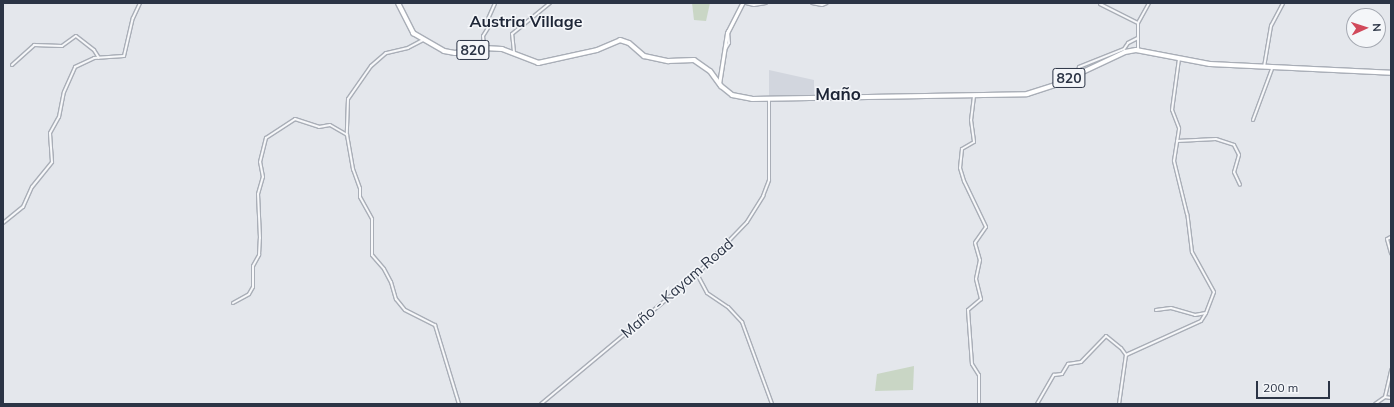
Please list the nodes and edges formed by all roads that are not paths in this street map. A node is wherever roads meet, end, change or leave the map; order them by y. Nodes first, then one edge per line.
1 (140, 3) edge
2 (398, 3) edge
3 (495, 3) edge
4 (550, 3) edge
5 (742, 3) edge
6 (746, 3) edge
7 (766, 3) edge
8 (812, 3) edge
9 (827, 3) edge
10 (1149, 3) edge
11 (1283, 3) edge
12 (1100, 4) edge
13 (1138, 23) junction
14 (1138, 38) junction
15 (423, 40) junction
16 (484, 48) junction
17 (1138, 50) junction
18 (514, 54) junction
19 (99, 58) junction
20 (1179, 58) junction
21 (12, 65) dead end
22 (1264, 68) junction
23 (1272, 69) junction
24 (1391, 73) edge
25 (1077, 74) junction
26 (719, 84) junction
27 (974, 96) junction
28 (769, 98) junction
29 (1253, 120) dead end
30 (347, 135) junction
31 (1177, 141) junction
32 (1240, 185) dead end
33 (3, 223) edge
34 (1391, 237) edge
35 (1391, 253) edge
36 (697, 274) junction
37 (234, 303) dead end
38 (1156, 310) dead end
39 (1206, 313) junction
40 (1126, 355) junction
41 (1391, 370) edge
42 (1385, 396) junction
43 (1391, 398) edge
44 (459, 404) edge
45 (541, 404) edge
46 (772, 404) edge
47 (979, 404) edge
48 (1037, 404) edge
49 (1119, 404) edge
50 (1376, 404) edge

1 - 19 street
2 - 15 highway, 820
3 - 16 street
4 - 18 street
5 - 26 street
6 - 7 street
8 - 9 street
10 - 13 street
11 - 22 street
12 - 13 street
13 - 14 street
14 - 17 street
14 - 25 street
15 - 16 highway, 820
15 - 30 street
16 - 18 highway, 820
17 - 20 highway, 820
17 - 25 highway, 820
18 - 26 highway, 820
19 - 21 street
19 - 33 street
20 - 22 highway, 820
20 - 31 street
22 - 23 highway, 820
23 - 24 highway, 820
23 - 29 street
25 - 27 highway, 820
26 - 28 highway, 820
27 - 28 highway, 820
27 - 47 street
28 - 36 street, Maño - Kayam Road
30 - 37 street
30 - 44 street
31 - 32 street
31 - 39 street
34 - 35 street
36 - 45 street, Maño - Kayam Road
36 - 46 street
38 - 39 street
39 - 40 street
40 - 48 street
40 - 49 street
41 - 42 street
42 - 43 street
42 - 50 street

